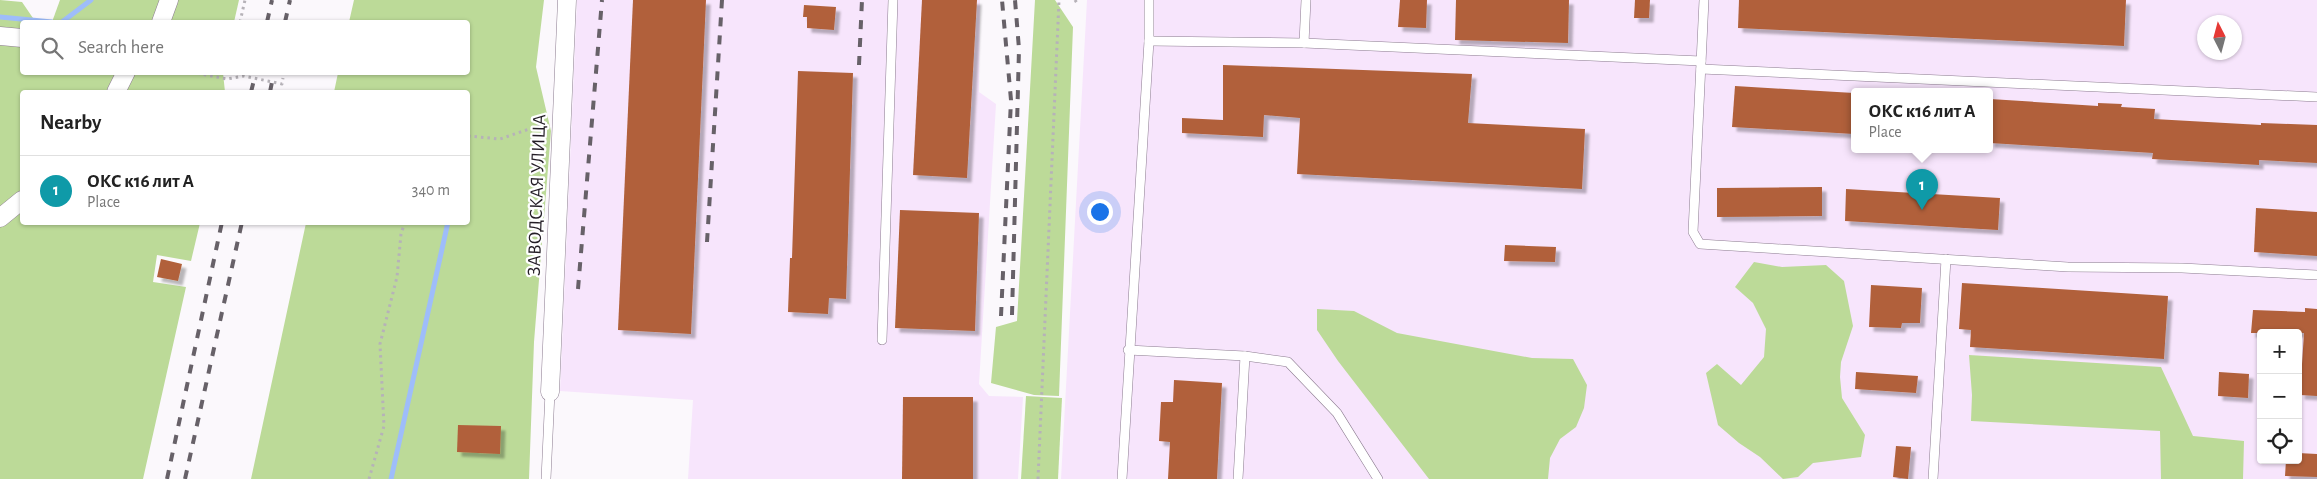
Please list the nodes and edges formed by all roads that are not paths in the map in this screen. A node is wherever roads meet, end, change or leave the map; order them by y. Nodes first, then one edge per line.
1 (169, 0) edge
2 (567, 0) edge
3 (893, 0) edge
4 (1149, 0) edge
5 (1306, 0) edge
6 (1704, 0) edge
7 (162, 20) edge
8 (0, 36) edge
9 (20, 38) edge
10 (1149, 42) junction
11 (1304, 43) junction
12 (1701, 65) junction
13 (124, 75) edge
14 (117, 90) edge
15 (2317, 97) edge
16 (20, 202) edge
17 (0, 218) edge
18 (1946, 259) junction
19 (2317, 275) edge
20 (882, 340) dead end
21 (1128, 350) junction
22 (1245, 356) junction
23 (550, 392) joint
24 (546, 479) edge
25 (1122, 479) edge
26 (1238, 479) edge
27 (1378, 479) edge
28 (1932, 479) edge

1 - 7 street
2 - 23 street, ЗАВОДСКАЯ УЛИЦА
3 - 20 lane
4 - 10 lane
5 - 11 lane
6 - 12 lane
8 - 9 street
10 - 11 lane
10 - 21 lane
11 - 12 lane
12 - 15 lane
12 - 18 lane
13 - 14 street
16 - 17 street
18 - 19 lane
18 - 28 lane
21 - 22 lane
21 - 25 lane
22 - 26 lane
22 - 27 lane
23 - 24 lane

